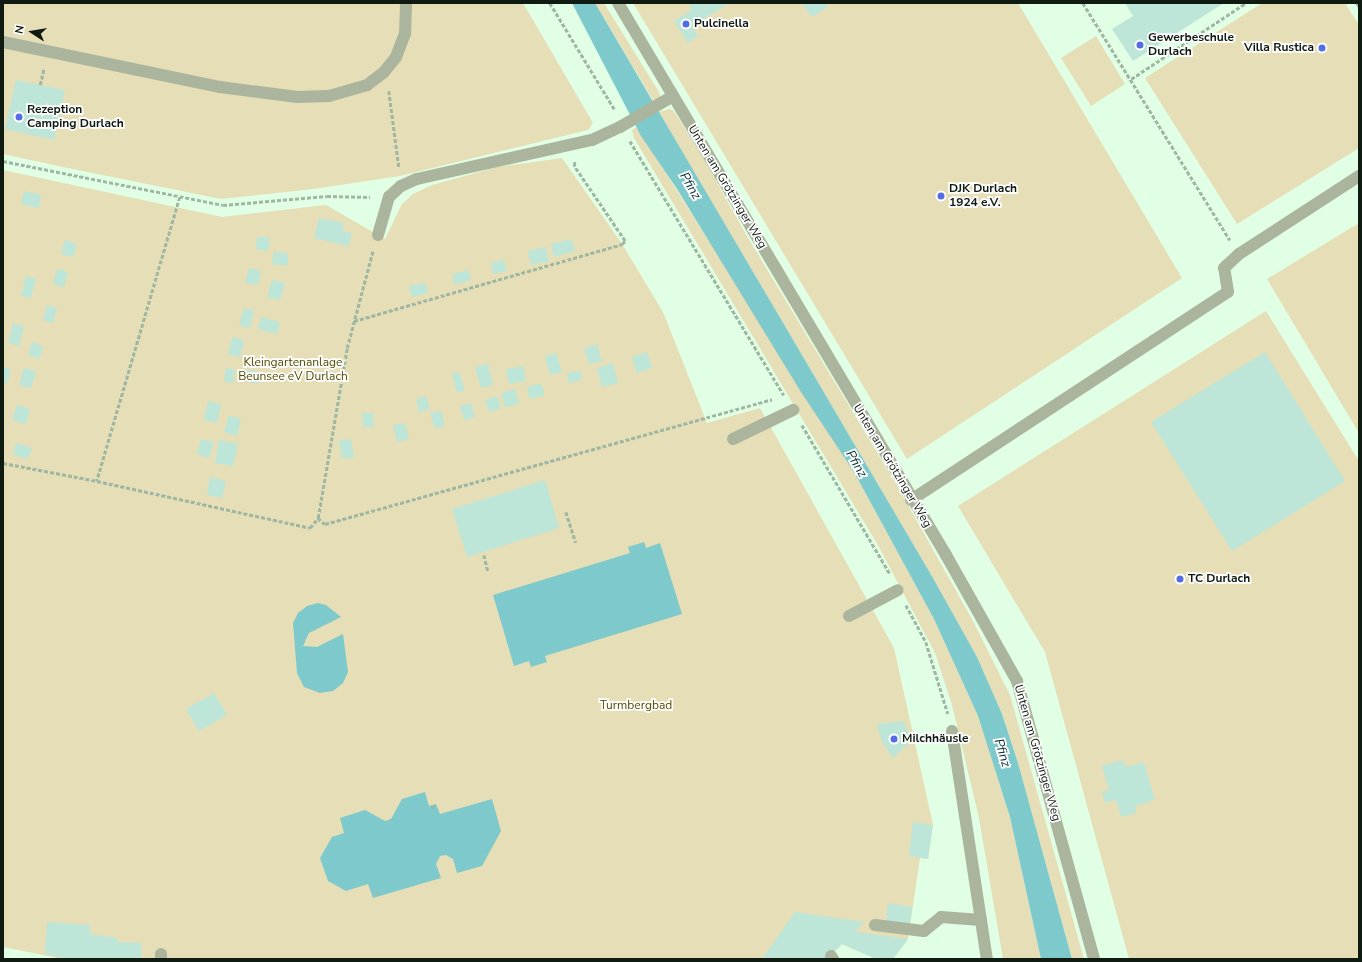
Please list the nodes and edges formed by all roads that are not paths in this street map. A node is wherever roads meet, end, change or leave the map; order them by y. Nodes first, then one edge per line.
1 (406, 3) edge
2 (618, 3) edge
3 (3, 42) edge
4 (673, 96) junction
5 (1359, 176) edge
6 (378, 235) road end
7 (793, 410) dead end
8 (733, 439) dead end
9 (911, 500) junction
10 (898, 590) dead end
11 (849, 616) dead end
12 (952, 731) dead end
13 (981, 920) junction
14 (875, 925) dead end
15 (986, 959) edge
16 (1094, 959) edge

1 - 3 lane
2 - 4 lane, Unten am Grötzinger Weg
4 - 6 lane
4 - 9 lane, Unten am Grötzinger Weg
5 - 9 lane
7 - 8 lane
9 - 16 lane, Unten am Grötzinger Weg
10 - 11 lane
12 - 13 lane
13 - 14 lane
13 - 15 lane

